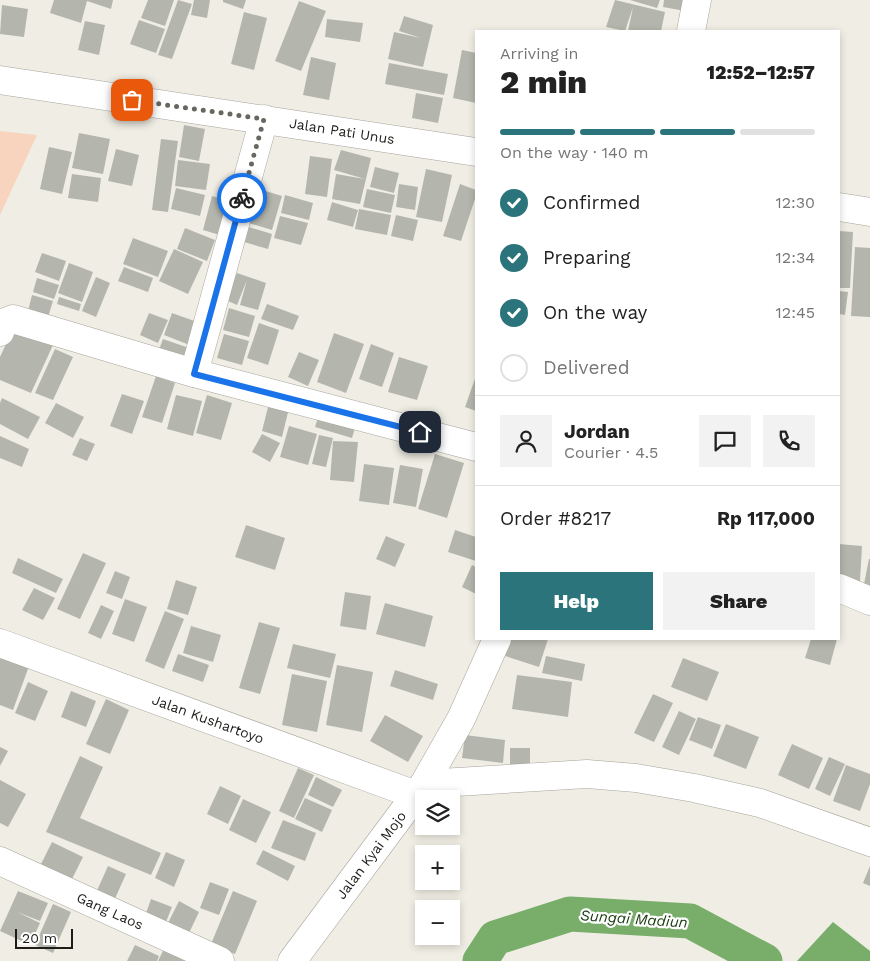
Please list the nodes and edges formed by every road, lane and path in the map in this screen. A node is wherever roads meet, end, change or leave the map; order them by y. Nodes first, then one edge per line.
1 (696, 0) edge
2 (691, 30) edge
3 (0, 80) edge
4 (264, 119) junction
5 (475, 152) edge
6 (840, 208) edge
7 (870, 212) edge
8 (0, 332) edge
9 (194, 374) junction
10 (475, 447) edge
11 (840, 588) edge
12 (870, 601) edge
13 (497, 640) edge
14 (0, 643) edge
15 (420, 789) junction
16 (870, 842) edge
17 (0, 861) edge
18 (220, 961) edge
19 (292, 961) edge

1 - 2 street
3 - 4 street, Jalan Pati Unus
4 - 5 street, Jalan Pati Unus
4 - 9 street
6 - 7 street
8 - 9 street
9 - 10 street
11 - 12 street
13 - 15 street, Jalan Kyai Mojo
14 - 15 street, Jalan Kushartoyo
15 - 16 street
15 - 19 street, Jalan Kyai Mojo
17 - 18 street, Gang Laos

